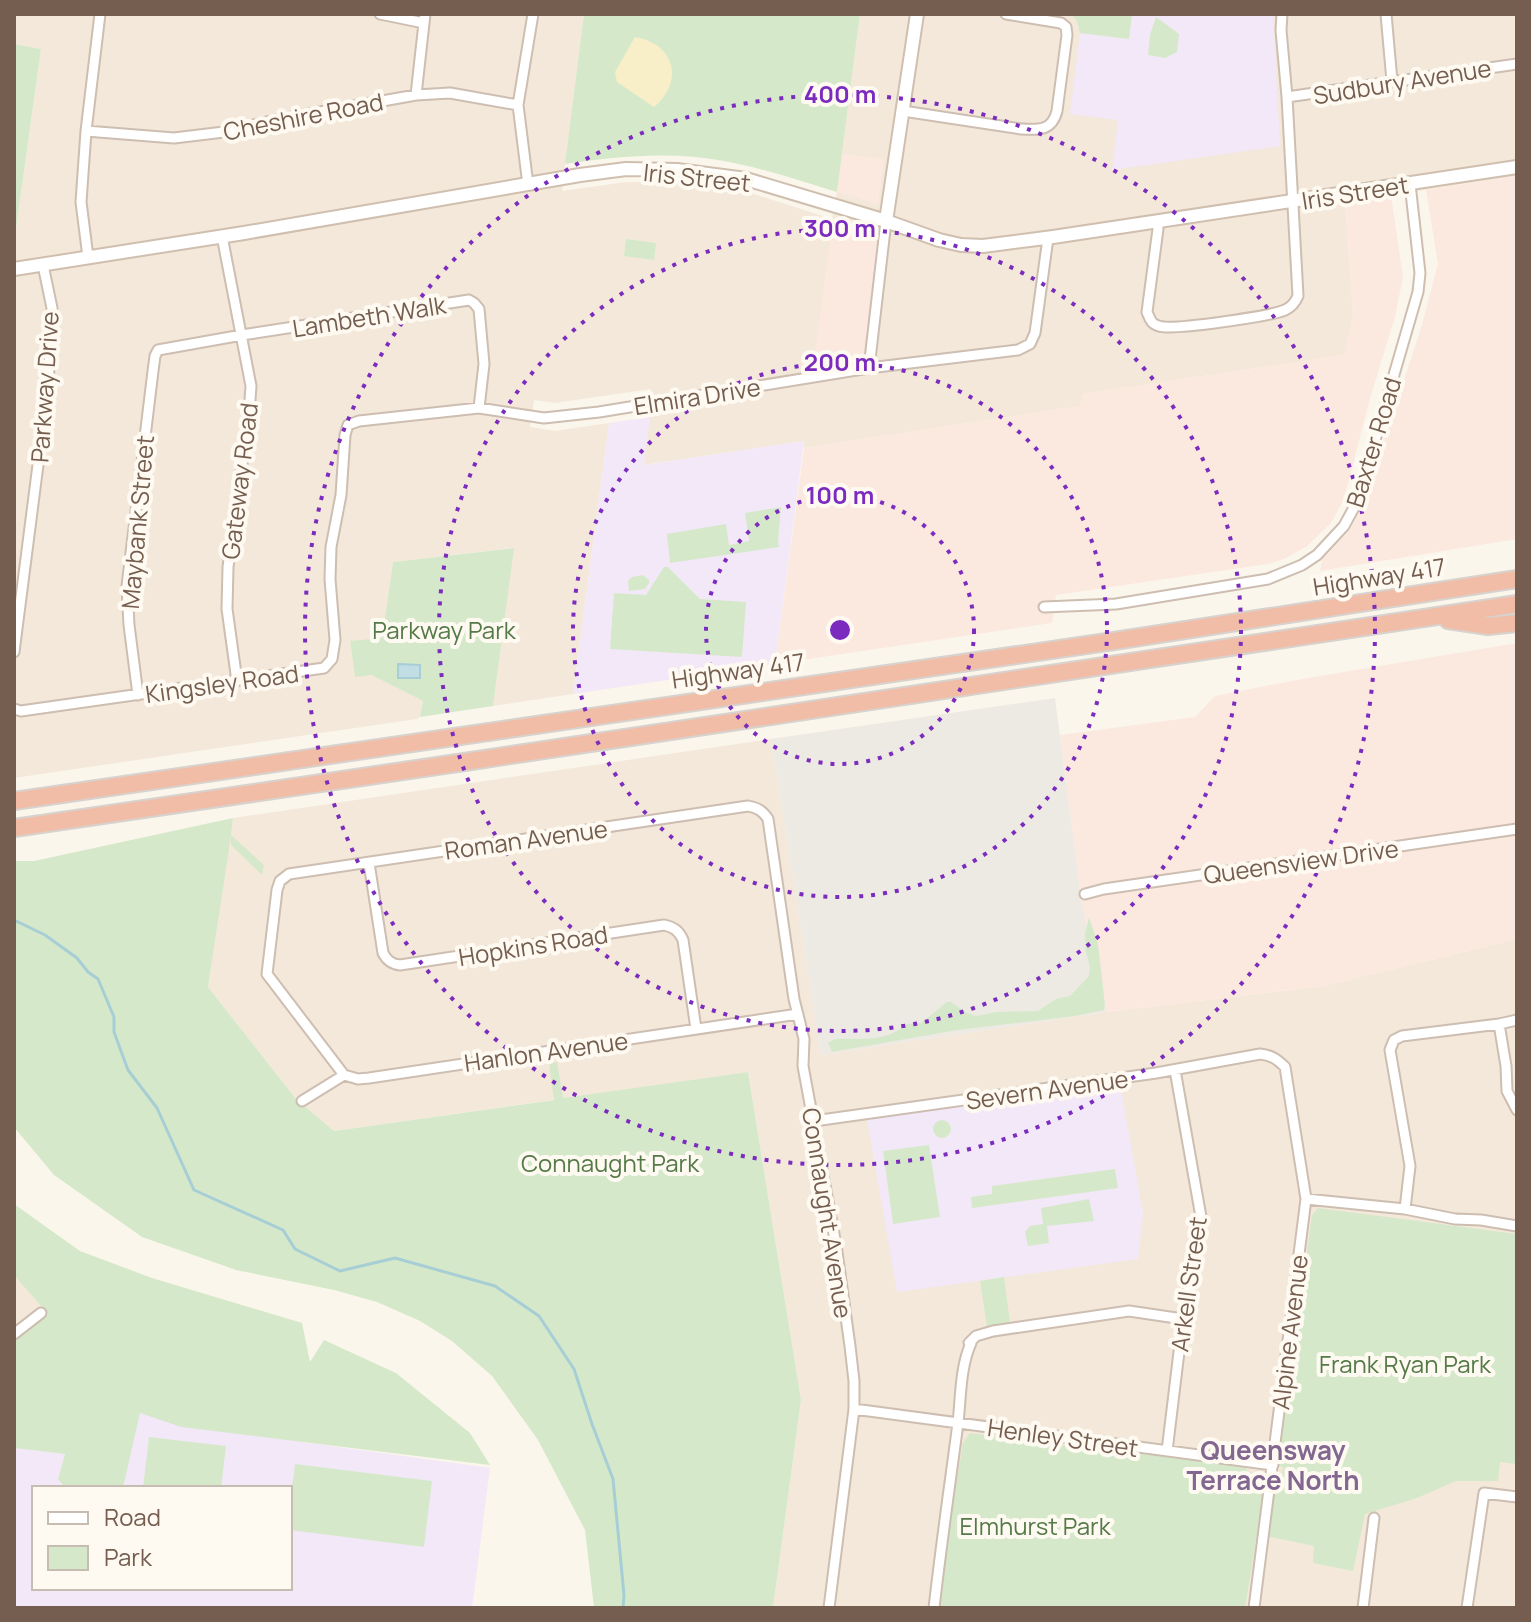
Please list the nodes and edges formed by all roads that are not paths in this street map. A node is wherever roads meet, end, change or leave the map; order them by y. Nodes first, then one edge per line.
1 (100, 14) edge
2 (380, 14) edge
3 (533, 14) edge
4 (917, 14) edge
5 (1006, 14) edge
6 (1282, 14) edge
7 (1386, 14) edge
8 (424, 18) edge
9 (1517, 64) edge
10 (1392, 81) junction
11 (416, 95) junction
12 (1287, 97) junction
13 (518, 105) junction
14 (903, 111) junction
15 (86, 131) junction
16 (1517, 167) edge
17 (1410, 184) junction
18 (528, 185) junction
19 (1291, 202) junction
20 (886, 221) junction
21 (1157, 221) junction
22 (222, 236) junction
23 (1048, 238) junction
24 (88, 257) junction
25 (43, 265) junction
26 (14, 269) edge
27 (242, 335) junction
28 (158, 350) joint
29 (869, 368) junction
30 (479, 408) junction
31 (351, 424) joint
32 (1517, 577) edge
33 (1517, 604) edge
34 (1044, 607) dead end
35 (1430, 618) junction
36 (1517, 623) edge
37 (14, 652) edge
38 (237, 681) junction
39 (138, 695) junction
40 (14, 709) edge
41 (14, 801) edge
42 (768, 819) joint
43 (14, 828) edge
44 (1517, 829) edge
45 (369, 863) junction
46 (1085, 894) dead end
47 (798, 1014) junction
48 (1517, 1020) edge
49 (1499, 1024) junction
50 (696, 1029) junction
51 (1278, 1060) joint
52 (1175, 1070) junction
53 (344, 1075) junction
54 (302, 1101) dead end
55 (1517, 1110) edge
56 (814, 1121) junction
57 (1306, 1199) junction
58 (1405, 1209) junction
59 (1517, 1226) edge
60 (41, 1313) dead end
61 (1183, 1319) junction
62 (14, 1334) edge
63 (854, 1409) junction
64 (958, 1423) junction
65 (1167, 1451) junction
66 (1273, 1465) junction
67 (1517, 1497) edge
68 (1374, 1518) dead end
69 (829, 1608) edge
70 (934, 1608) edge
71 (1254, 1608) edge
72 (1363, 1608) edge
73 (1467, 1608) edge

1 - 15 street
2 - 8 street
3 - 13 street
4 - 14 street
5 - 14 street
6 - 12 street
7 - 10 street
8 - 11 street
9 - 10 street, Sudbury Avenue
10 - 12 street, Sudbury Avenue
11 - 13 street, Cheshire Road
11 - 15 street, Cheshire Road
12 - 19 street
13 - 18 street
14 - 20 street
15 - 24 street
16 - 17 street, Iris Street
17 - 19 street, Iris Street
17 - 34 street, Baxter Road
18 - 20 street, Iris Street
18 - 22 street, Iris Street
19 - 21 street, Iris Street
19 - 21 street
20 - 23 street, Iris Street
20 - 29 street
21 - 23 street, Iris Street
22 - 24 street, Iris Street
22 - 27 street, Gateway Road
23 - 29 street, Elmira Drive
24 - 25 street, Iris Street
25 - 26 street, Iris Street
25 - 37 street, Parkway Drive
27 - 28 street, Lambeth Walk
27 - 30 street, Lambeth Walk
27 - 38 street, Gateway Road
28 - 39 street, Maybank Street
29 - 30 street, Elmira Drive
30 - 31 street, Elmira Drive
31 - 38 street, Kingsley Road
32 - 41 highway, Highway 417
33 - 35 highway
35 - 36 highway
35 - 43 highway
38 - 39 street, Kingsley Road
39 - 40 street, Kingsley Road
42 - 45 street, Roman Avenue
42 - 47 street, Connaught Avenue
44 - 46 street, Queensview Drive
45 - 50 street, Hopkins Road
45 - 53 street, Roman Avenue
47 - 50 street, Hanlon Avenue
47 - 56 street, Connaught Avenue
48 - 49 street
49 - 55 street
49 - 58 street
50 - 53 street, Hanlon Avenue
51 - 52 street, Severn Avenue
51 - 57 street, Alpine Avenue
52 - 56 street, Severn Avenue
52 - 61 street, Arkell Street
53 - 54 street
56 - 63 street, Connaught Avenue
57 - 58 street
57 - 66 street, Alpine Avenue
58 - 59 street
60 - 62 street
61 - 64 street
61 - 65 street, Arkell Street
63 - 64 street, Henley Street
63 - 69 street, Connaught Avenue
64 - 65 street, Henley Street
64 - 70 street
65 - 66 street, Henley Street
66 - 71 street, Alpine Avenue
67 - 73 street
68 - 72 street

